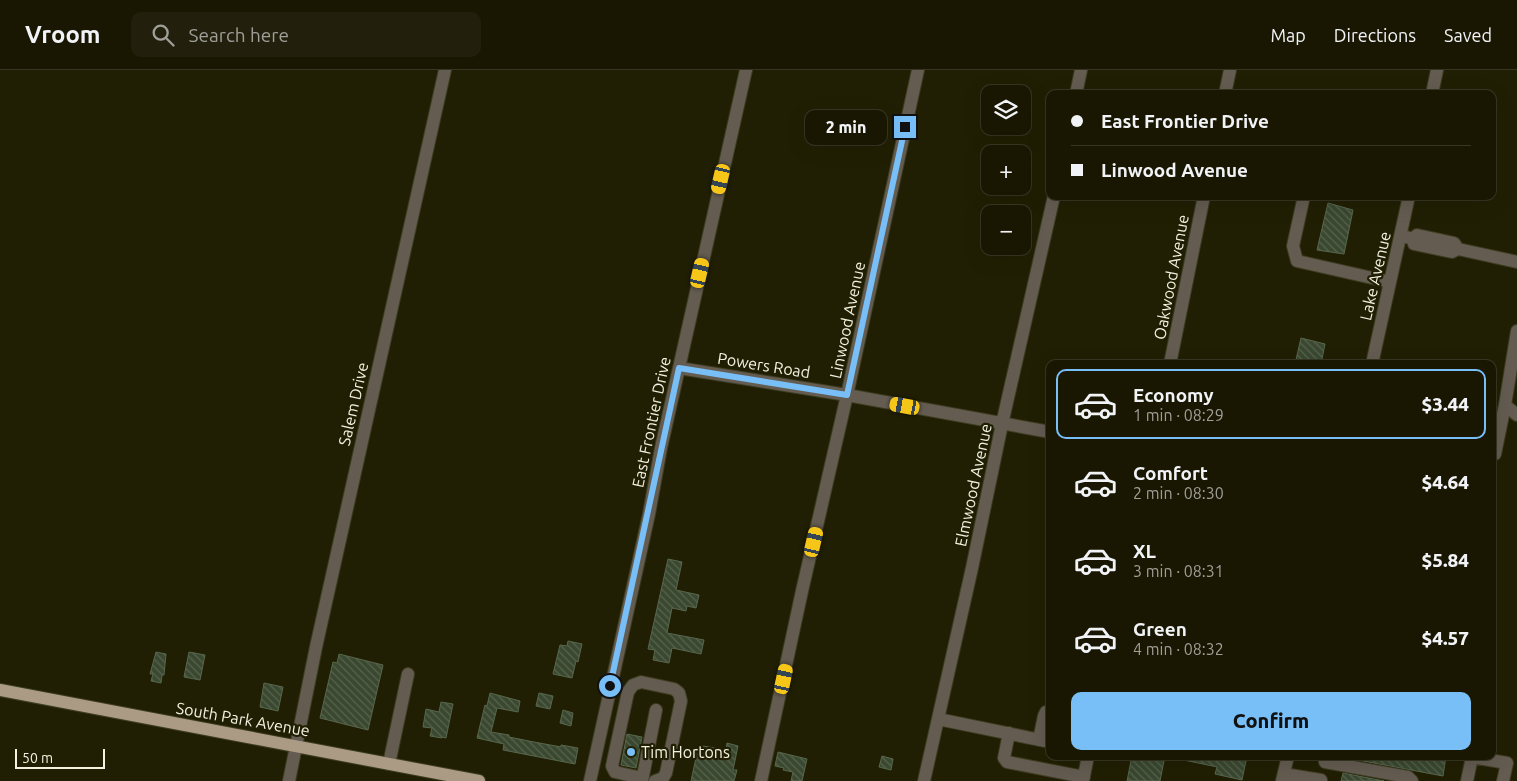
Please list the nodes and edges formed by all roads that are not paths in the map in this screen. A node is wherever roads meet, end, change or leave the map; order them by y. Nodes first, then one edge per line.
1 (444, 70) edge
2 (746, 70) edge
3 (918, 70) edge
4 (1081, 70) edge
5 (1230, 70) edge
6 (1437, 70) edge
7 (1077, 90) edge
8 (1226, 90) edge
9 (1433, 90) edge
10 (1053, 200) edge
11 (1203, 200) edge
12 (1303, 200) edge
13 (1410, 200) edge
14 (1407, 237) junction
15 (1517, 262) edge
16 (1390, 282) junction
17 (1517, 331) edge
18 (1171, 360) edge
19 (1373, 360) edge
20 (679, 368) junction
21 (847, 395) junction
22 (1505, 404) junction
23 (1517, 415) edge
24 (1002, 424) junction
25 (1046, 431) edge
26 (1496, 444) edge
27 (408, 674) dead end
28 (0, 690) edge
29 (656, 710) dead end
30 (1046, 712) edge
31 (938, 719) junction
32 (1009, 734) junction
33 (1044, 741) edge
34 (296, 746) junction
35 (1087, 760) edge
36 (1287, 760) edge
37 (1325, 760) edge
38 (1330, 760) edge
39 (1471, 760) edge
40 (1489, 760) edge
41 (389, 764) junction
42 (1512, 764) edge
43 (1283, 777) edge
44 (642, 779) edge
45 (1084, 779) edge
46 (472, 780) edge
47 (289, 781) edge
48 (590, 781) edge
49 (655, 781) edge
50 (761, 781) edge
51 (924, 781) edge
52 (1321, 781) edge
53 (1412, 781) edge
54 (1467, 781) edge
55 (1503, 781) edge

1 - 34 street, Salem Drive
2 - 20 street, East Frontier Drive
3 - 21 street, Linwood Avenue
4 - 7 street
5 - 8 street
6 - 9 street
10 - 24 street, Elmwood Avenue
11 - 18 street, Oakwood Avenue
12 - 16 street
13 - 14 street, Lake Avenue
14 - 15 street
14 - 16 street, Lake Avenue
16 - 19 street, Lake Avenue
17 - 22 street
20 - 21 street, Powers Road
20 - 48 street, East Frontier Drive
21 - 24 street, Powers Road
21 - 50 street, Linwood Avenue
22 - 23 street
22 - 26 street
24 - 25 street, Powers Road
24 - 31 street, Elmwood Avenue
27 - 41 street
28 - 34 main road, South Park Avenue
29 - 44 street
30 - 33 street
31 - 32 street
31 - 51 street, Elmwood Avenue
32 - 33 street
32 - 45 street
34 - 41 main road, South Park Avenue
34 - 47 street, Salem Drive
35 - 45 street
36 - 43 street
37 - 52 street
38 - 53 street
39 - 54 street
40 - 42 street
41 - 46 main road, South Park Avenue
42 - 55 street
43 - 52 street
44 - 49 street

